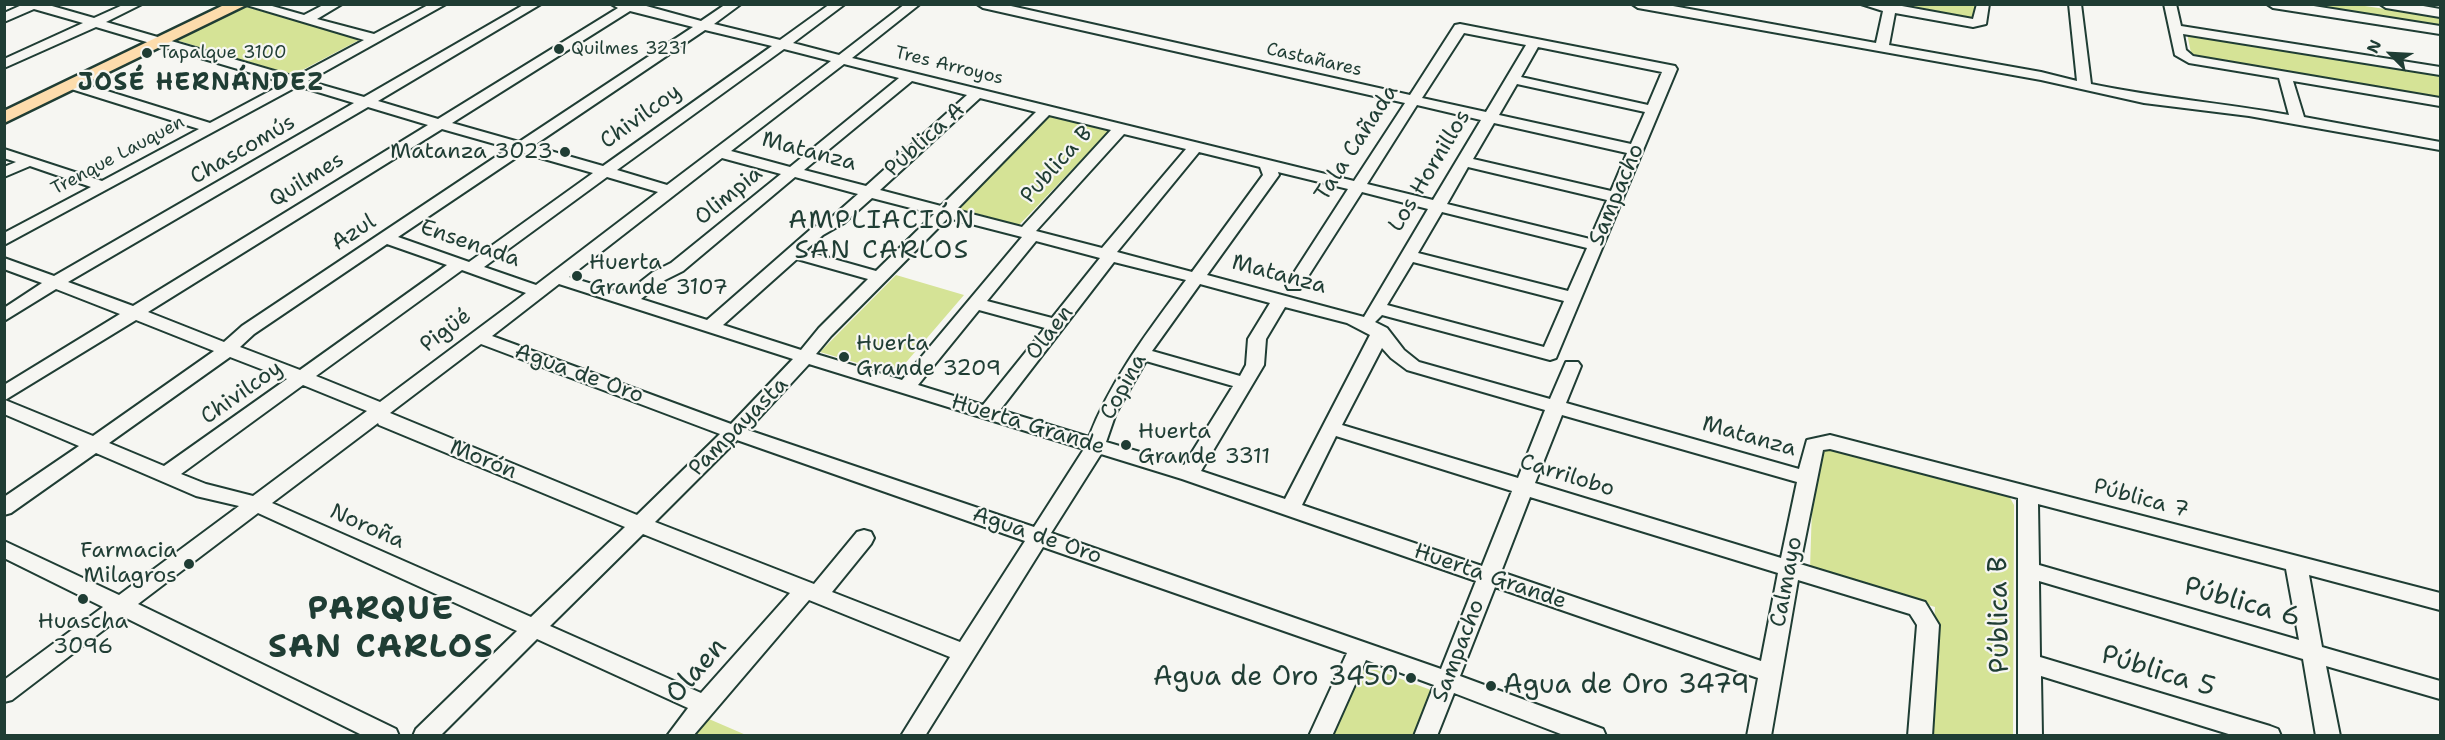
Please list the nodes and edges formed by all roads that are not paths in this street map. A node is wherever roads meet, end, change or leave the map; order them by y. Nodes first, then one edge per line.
1 (136, 4) edge
2 (240, 4) edge
3 (249, 4) edge
4 (336, 4) edge
5 (440, 4) edge
6 (535, 4) edge
7 (735, 4) edge
8 (839, 4) edge
9 (914, 4) edge
10 (983, 4) edge
11 (1638, 4) edge
12 (1867, 4) edge
13 (1983, 4) edge
14 (2075, 4) edge
15 (2170, 4) edge
16 (2273, 4) edge
17 (2386, 4) edge
18 (33, 5) edge
19 (626, 5) edge
20 (1890, 8) junction
21 (1691, 9) edge
22 (1710, 11) edge
23 (2440, 13) edge
24 (4, 18) edge
25 (305, 20) junction
26 (95, 23) junction
27 (704, 25) junction
28 (2176, 29) junction
29 (2440, 30) edge
30 (376, 39) junction
31 (161, 42) junction
32 (1534, 43) junction
33 (783, 45) junction
34 (1882, 48) junction
35 (844, 59) junction
36 (4, 64) edge
37 (2440, 71) edge
38 (909, 76) junction
39 (2285, 76) junction
40 (1512, 79) junction
41 (298, 82) junction
42 (2083, 84) junction
43 (73, 85) junction
44 (977, 93) junction
45 (1413, 100) junction
46 (367, 102) junction
47 (2440, 102) edge
48 (1046, 110) junction
49 (1653, 110) junction
50 (1490, 117) junction
51 (4, 118) edge
52 (2298, 121) junction
53 (441, 123) junction
54 (211, 128) junction
55 (1121, 128) junction
56 (2440, 146) edge
57 (521, 147) junction
58 (1196, 147) junction
59 (1636, 150) junction
60 (4, 153) edge
61 (720, 153) junction
62 (29, 161) junction
63 (1464, 161) junction
64 (1268, 166) junction
65 (606, 172) junction
66 (794, 172) junction
67 (4, 173) edge
68 (103, 186) junction
69 (1358, 186) junction
70 (671, 191) junction
71 (867, 192) junction
72 (1616, 196) junction
73 (1437, 206) junction
74 (945, 212) junction
75 (1030, 234) junction
76 (387, 239) junction
77 (4, 240) edge
78 (1596, 245) junction
79 (794, 253) junction
80 (1109, 254) junction
81 (1408, 256) junction
82 (4, 263) edge
83 (465, 266) junction
84 (880, 277) junction
85 (1196, 277) junction
86 (556, 278) junction
87 (54, 283) junction
88 (1294, 285) dead end
89 (538, 291) junction
90 (1574, 298) junction
91 (629, 300) junction
92 (1280, 300) junction
93 (976, 304) junction
94 (134, 313) junction
95 (4, 316) edge
96 (1375, 321) junction
97 (1056, 326) junction
98 (710, 327) junction
99 (478, 337) junction
100 (228, 349) junction
101 (1141, 354) junction
102 (805, 357) junction
103 (1572, 366) dead end
104 (304, 378) junction
105 (1244, 383) junction
106 (906, 387) junction
107 (4, 394) edge
108 (4, 406) edge
109 (1556, 407) junction
110 (379, 411) junction
111 (988, 412) junction
112 (1331, 429) junction
113 (734, 432) junction
114 (1830, 442) joint
115 (94, 444) junction
116 (1096, 445) junction
117 (1190, 474) junction
118 (166, 475) junction
119 (1808, 478) junction
120 (1524, 488) junction
121 (2028, 494) junction
122 (256, 504) junction
123 (4, 508) edge
124 (1290, 508) junction
125 (641, 525) junction
126 (1039, 537) junction
127 (864, 538) dead end
128 (4, 549) edge
129 (2296, 564) junction
130 (1789, 569) junction
131 (2028, 570) junction
132 (1488, 576) junction
133 (812, 592) junction
134 (2440, 601) edge
135 (121, 606) junction
136 (533, 628) junction
137 (1360, 648) junction
138 (2310, 652) junction
139 (965, 653) junction
140 (2029, 663) junction
141 (1770, 673) junction
142 (1448, 680) junction
143 (2440, 690) edge
144 (4, 693) edge
145 (705, 705) junction
146 (388, 735) edge
147 (424, 735) edge
148 (678, 735) edge
149 (912, 735) edge
150 (1320, 735) edge
151 (1425, 735) edge
152 (1596, 735) edge
153 (1759, 735) edge
154 (1920, 735) edge
155 (2030, 735) edge
156 (2270, 735) edge
157 (2328, 735) edge

1 - 26 street
2 - 31 main road
3 - 25 street
4 - 25 street
5 - 30 street, Trenque Lauquen
6 - 46 street, Chascomús
7 - 27 street, Azul
8 - 33 street, Chivilcoy
9 - 35 street, Pigüé
10 - 45 street, Castañares
11 - 21 street
12 - 20 street
13 - 20 street
14 - 42 street
15 - 28 street
16 - 29 street
17 - 23 street
18 - 24 street
18 - 26 street
19 - 27 street, Tres Arroyos
19 - 53 street, Quilmes
20 - 34 street
21 - 22 street
22 - 34 street
25 - 30 street
26 - 31 street
26 - 36 street
27 - 33 street, Tres Arroyos
27 - 57 street, Azul
28 - 37 street
28 - 39 street
30 - 41 street, Trenque Lauquen
31 - 41 street
31 - 43 main road
32 - 40 street, Los Hornillos
32 - 45 street, Tala Cañada
32 - 49 street, Sampacho
33 - 35 street, Tres Arroyos
33 - 65 street, Chivilcoy
34 - 42 street
35 - 38 street, Tres Arroyos
35 - 61 street, Pigüé
38 - 44 street, Tres Arroyos
38 - 66 street, Olimpia
39 - 47 street
39 - 52 street
40 - 49 street
40 - 50 street, Los Hornillos
41 - 46 street
41 - 54 street, Trenque Lauquen
42 - 52 street
43 - 51 main road
43 - 54 street
44 - 48 street, Tres Arroyos
44 - 71 street, Pública A
45 - 50 street, Castañares
45 - 69 street, Tala Cañada
46 - 53 street
46 - 87 street, Chascomús
48 - 55 street, Tres Arroyos
48 - 74 street, Pampayasta
49 - 59 street, Sampacho
50 - 59 street, Castañares
50 - 63 street, Los Hornillos
52 - 56 street
53 - 57 street
53 - 94 street, Quilmes
54 - 68 street, Trenque Lauquen
55 - 58 street, Tres Arroyos
55 - 75 street, Publica B
57 - 65 street
57 - 76 street, Azul
58 - 64 street, Tres Arroyos
58 - 80 street, Olaen
59 - 72 street, Sampacho
60 - 62 street
61 - 66 street, Matanza
61 - 70 street, Pigüé
62 - 67 street
62 - 68 street
63 - 72 street
63 - 73 street, Los Hornillos
64 - 69 street, Tres Arroyos
64 - 85 street, Copina
65 - 70 street
65 - 83 street, Chivilcoy
66 - 71 street, Matanza
66 - 91 street, Olimpia
68 - 77 street, Trenque Lauquen
69 - 73 street, Tres Arroyos
69 - 88 street, Tala Cañada
70 - 86 street, Pigüé
71 - 74 street, Matanza
71 - 79 street, Pública A
72 - 78 street, Sampacho
73 - 78 street, Tres Arroyos
73 - 81 street, Los Hornillos
74 - 75 street, Matanza
74 - 84 street, Pampayasta
75 - 80 street, Matanza
75 - 93 street, Publica B
76 - 83 street, Ensenada
76 - 100 street, Azul
78 - 90 street, Sampacho
79 - 84 street
79 - 98 street, Pública A
80 - 85 street, Matanza
80 - 97 street, Olaen
81 - 90 street
81 - 96 street, Los Hornillos
82 - 87 street, Morón
83 - 89 street, Ensenada
83 - 104 street, Chivilcoy
84 - 102 street, Pampayasta
85 - 92 street, Matanza
85 - 101 street, Copina
86 - 89 street, Pigüé
86 - 91 street, Huerta Grande
87 - 94 street, Morón
87 - 95 street, Chascomús
89 - 99 street, Pigüé
90 - 96 street, Sampacho
91 - 98 street, Huerta Grande
92 - 96 street, Matanza
92 - 105 street
93 - 97 street
93 - 106 street, Publica B
94 - 100 street, Morón
94 - 107 street, Quilmes
96 - 109 street, Matanza
96 - 112 street, Los Hornillos
97 - 111 street, Olaen
98 - 102 street, Huerta Grande
99 - 110 street, Pigüé
99 - 113 street, Agua de Oro
100 - 104 street, Morón
100 - 115 street, Azul
101 - 105 street
101 - 116 street, Copina
102 - 106 street, Huerta Grande
102 - 113 street, Pampayasta
103 - 109 street, Sampacho
104 - 110 street, Morón
104 - 118 street, Chivilcoy
105 - 117 street
106 - 111 street, Huerta Grande
108 - 115 street, Noroña
109 - 119 street, Matanza
109 - 120 street, Sampacho
110 - 122 street, Pigüé
110 - 125 street, Morón
111 - 116 street, Huerta Grande
112 - 120 street, Carrilobo
112 - 124 street, Los Hornillos
113 - 125 street, Pampayasta
113 - 126 street, Agua de Oro
114 - 119 street, Calmayo
114 - 121 street, Pública 7
115 - 118 street, Noroña
115 - 123 street, Azul
116 - 117 street, Huerta Grande
116 - 126 street, Copina
117 - 124 street, Huerta Grande
118 - 122 street, Noroña
119 - 130 street, Calmayo
120 - 130 street, Carrilobo
120 - 132 street, Sampacho
121 - 129 street, Pública 7
121 - 131 street, Pública B
122 - 135 street, Pigüé
122 - 136 street, Noroña
124 - 132 street, Huerta Grande
125 - 133 street, Morón
125 - 136 street, Pampayasta
126 - 137 street, Agua de Oro
126 - 139 street, Copina
127 - 133 street, Olaen
128 - 135 street
129 - 134 street, Pública 7
129 - 138 street
130 - 141 street, Calmayo
130 - 154 street
131 - 138 street, Pública 6
131 - 140 street, Pública B
132 - 141 street, Huerta Grande
132 - 142 street, Sampacho
133 - 139 street, Morón
133 - 145 street, Olaen
135 - 144 street, Pigüé
135 - 146 street
136 - 145 street, Noroña
136 - 147 street, Pampayasta
137 - 142 street, Agua de Oro
137 - 150 street
138 - 143 street, Pública 6
138 - 157 street
139 - 149 street, Copina
140 - 155 street, Pública B
140 - 156 street, Pública 5
141 - 153 street, Calmayo
142 - 151 street, Sampacho
142 - 152 street, Agua de Oro
145 - 148 street, Olaen

